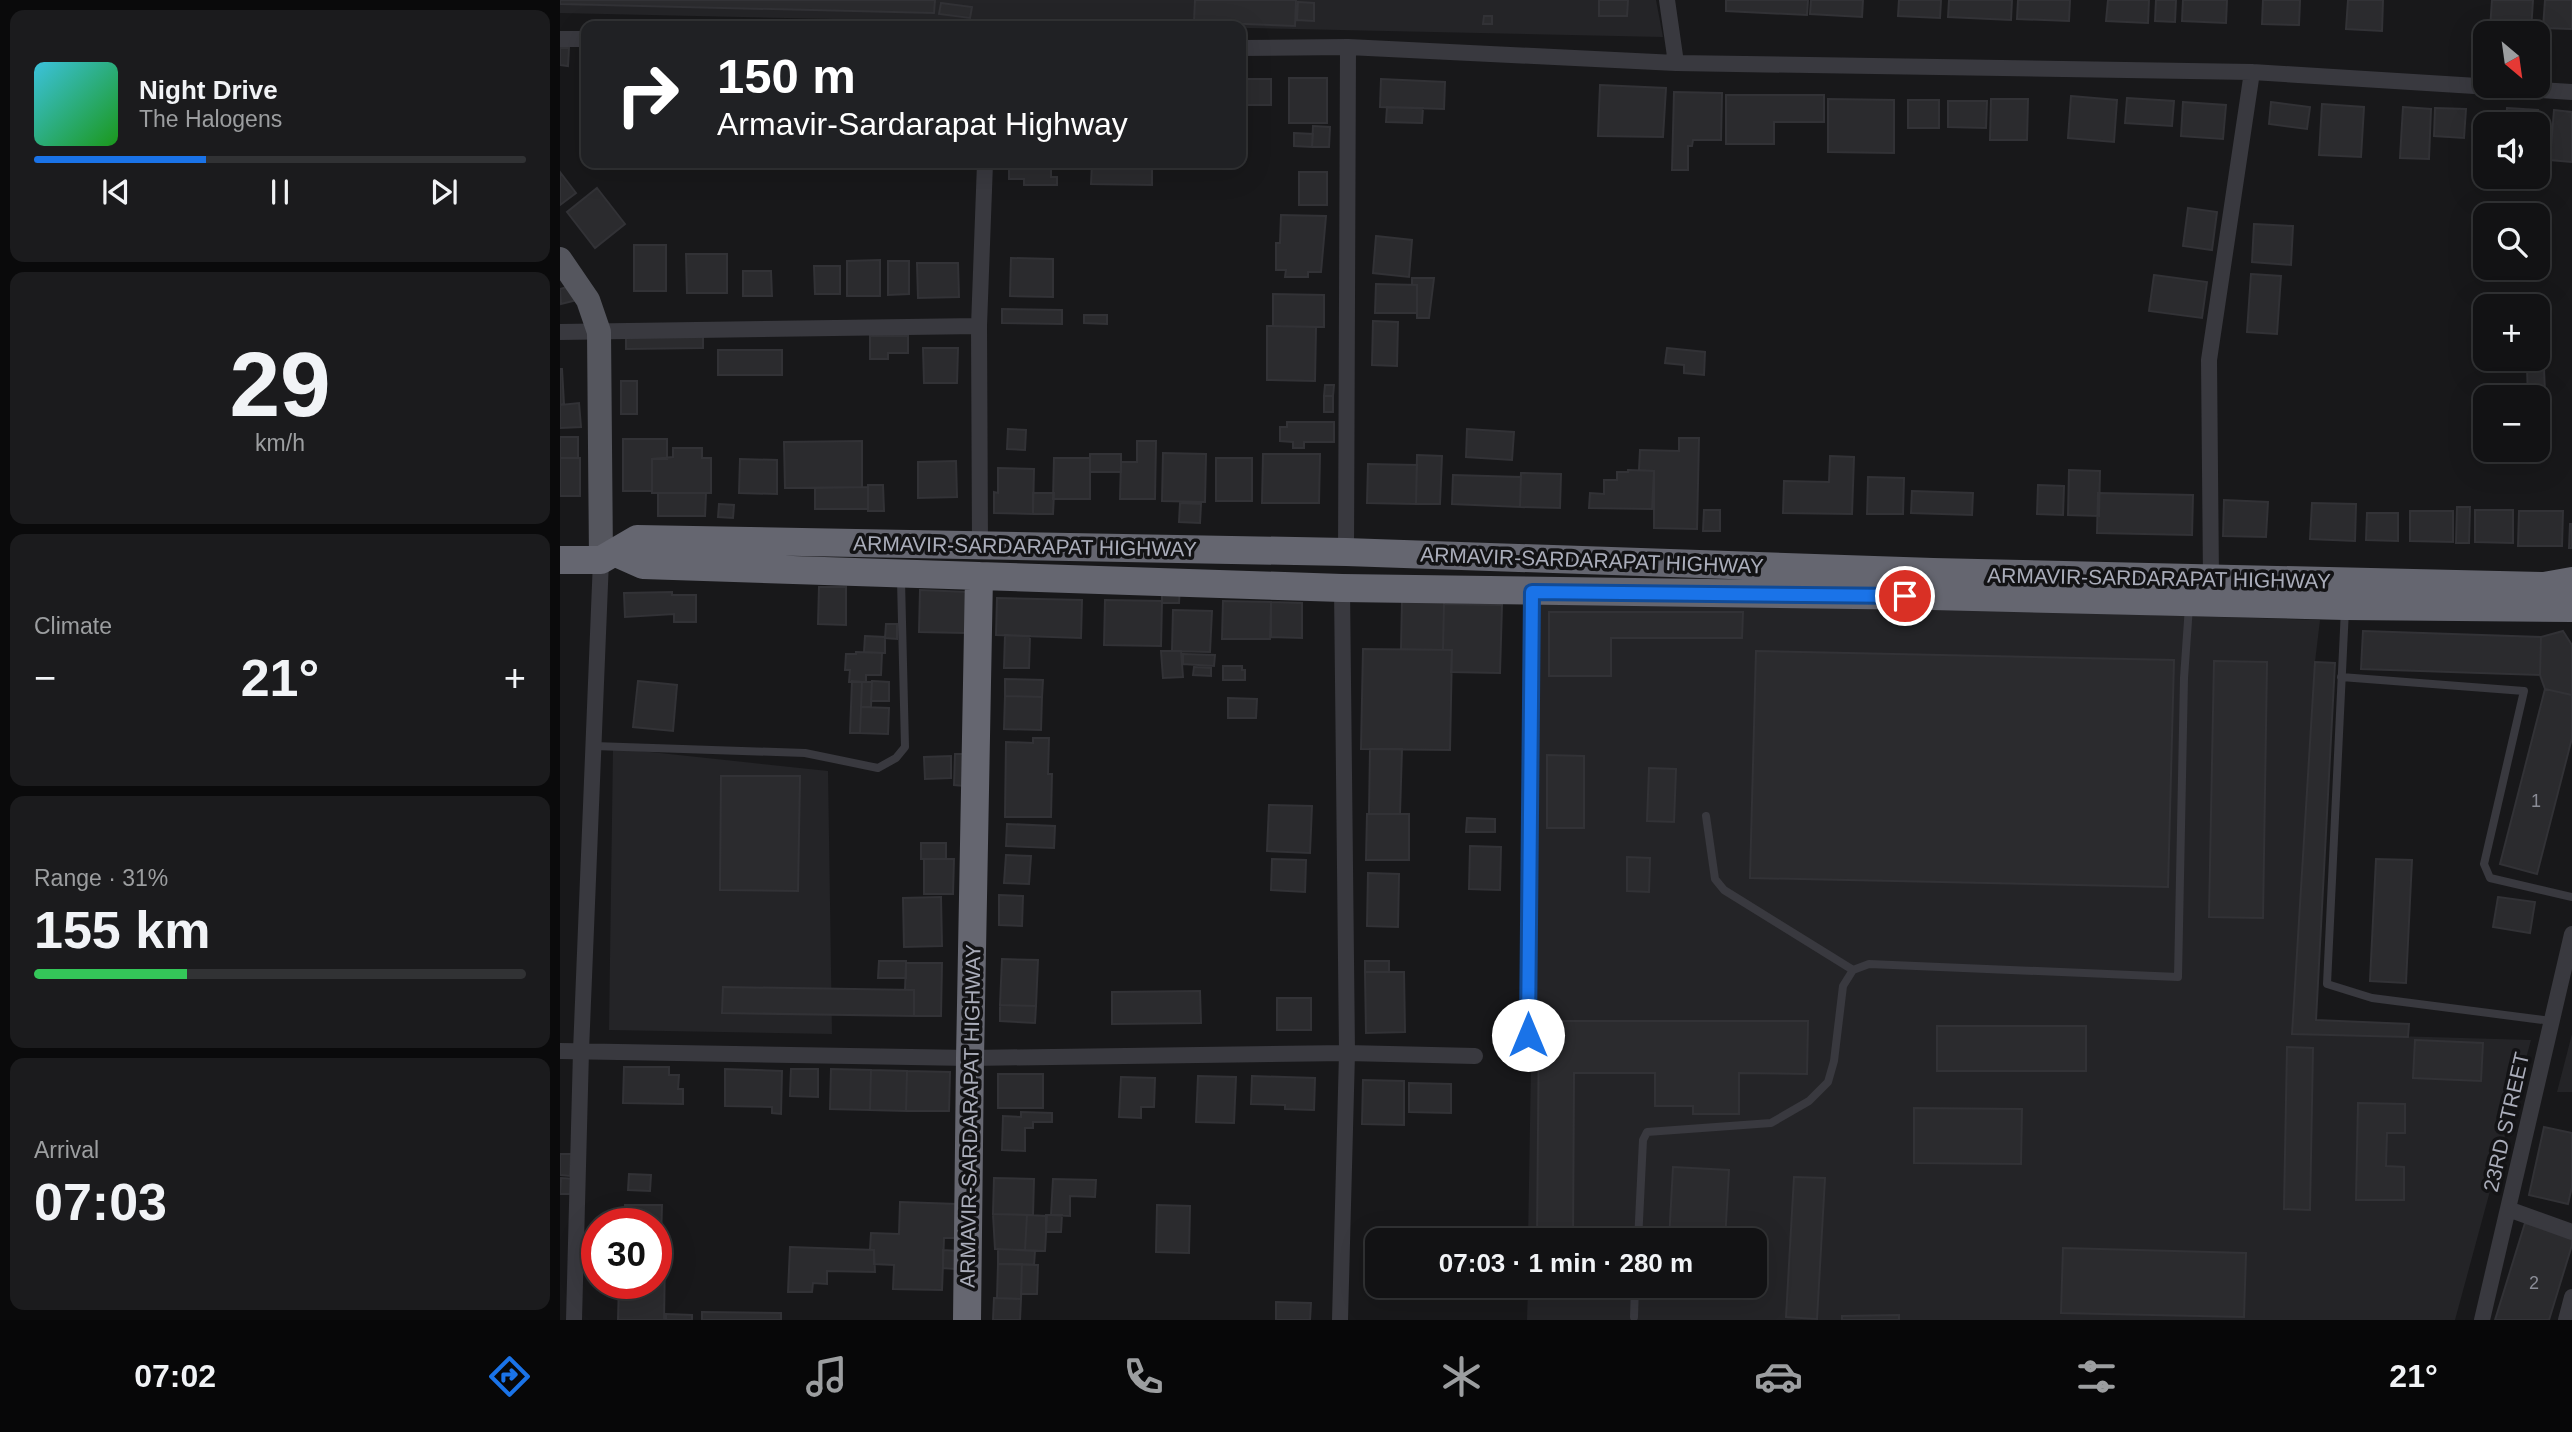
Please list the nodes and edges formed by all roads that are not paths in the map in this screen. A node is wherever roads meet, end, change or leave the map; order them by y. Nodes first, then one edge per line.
1 (1667, 0) edge
2 (560, 39) edge
3 (581, 39) edge
4 (1348, 47) junction
5 (1246, 48) edge
6 (1676, 63) junction
7 (2252, 72) junction
8 (2572, 92) edge
9 (985, 168) edge
10 (560, 259) edge
11 (979, 326) junction
12 (560, 332) edge
13 (599, 332) junction
14 (980, 545) junction
15 (1346, 552) junction
16 (609, 556) junction
17 (560, 560) edge
18 (900, 573) junction
19 (979, 576) junction
20 (2211, 579) junction
21 (2572, 581) edge
22 (1932, 584) junction
23 (1342, 588) junction
24 (1532, 592) junction
25 (2190, 603) junction
26 (2345, 606) junction
27 (2566, 612) edge
28 (2341, 677) junction
29 (594, 746) junction
30 (1706, 816) dead end
31 (2572, 897) edge
32 (2572, 934) edge
33 (1853, 970) junction
34 (2551, 1021) junction
35 (1528, 1035) dead end
36 (560, 1051) edge
37 (581, 1051) junction
38 (1347, 1053) junction
39 (1475, 1056) dead end
40 (970, 1058) junction
41 (2508, 1209) junction
42 (1639, 1228) edge
43 (2572, 1232) edge
44 (2572, 1297) edge
45 (1635, 1298) edge
46 (1634, 1317) dead end
47 (574, 1320) edge
48 (967, 1320) edge
49 (1340, 1320) edge
50 (2482, 1320) edge
51 (2566, 1320) edge

1 - 6 street
2 - 3 street
4 - 5 street
4 - 6 street
4 - 15 street
6 - 7 street
7 - 8 street
7 - 20 street
9 - 11 street
10 - 13 main road
11 - 13 street
11 - 14 street
12 - 13 street
13 - 16 main road
14 - 15 highway, ARMAVIR-SARDARAPAT HIGHWAY
14 - 16 highway, ARMAVIR-SARDARAPAT HIGHWAY
15 - 22 highway, ARMAVIR-SARDARAPAT HIGHWAY
16 - 17 highway, ARMAVIR-SARDARAPAT HIGHWAY
16 - 18 highway, ARMAVIR-SARDARAPAT HIGHWAY
16 - 29 street
18 - 19 highway, ARMAVIR-SARDARAPAT HIGHWAY
18 - 29 lane
19 - 23 highway, ARMAVIR-SARDARAPAT HIGHWAY
19 - 40 highway, ARMAVIR-SARDARAPAT HIGHWAY
20 - 21 highway, ARMAVIR-SARDARAPAT HIGHWAY
20 - 22 highway, ARMAVIR-SARDARAPAT HIGHWAY
22 - 24 highway, ARMAVIR-SARDARAPAT HIGHWAY
22 - 25 highway, ARMAVIR-SARDARAPAT HIGHWAY
23 - 24 highway, ARMAVIR-SARDARAPAT HIGHWAY
23 - 38 street
24 - 35 street
25 - 26 highway, ARMAVIR-SARDARAPAT HIGHWAY
25 - 33 lane
26 - 27 highway, ARMAVIR-SARDARAPAT HIGHWAY
26 - 28 lane
28 - 31 lane
28 - 34 lane
29 - 37 street
30 - 33 lane
32 - 34 street, 23RD STREET
33 - 42 lane
34 - 41 street, 23RD STREET
36 - 37 street
37 - 40 street
37 - 47 street
38 - 39 street
38 - 40 street
38 - 49 street
40 - 48 highway, ARMAVIR-SARDARAPAT HIGHWAY
41 - 43 street
41 - 50 street, 23RD STREET
44 - 51 street
45 - 46 lane

